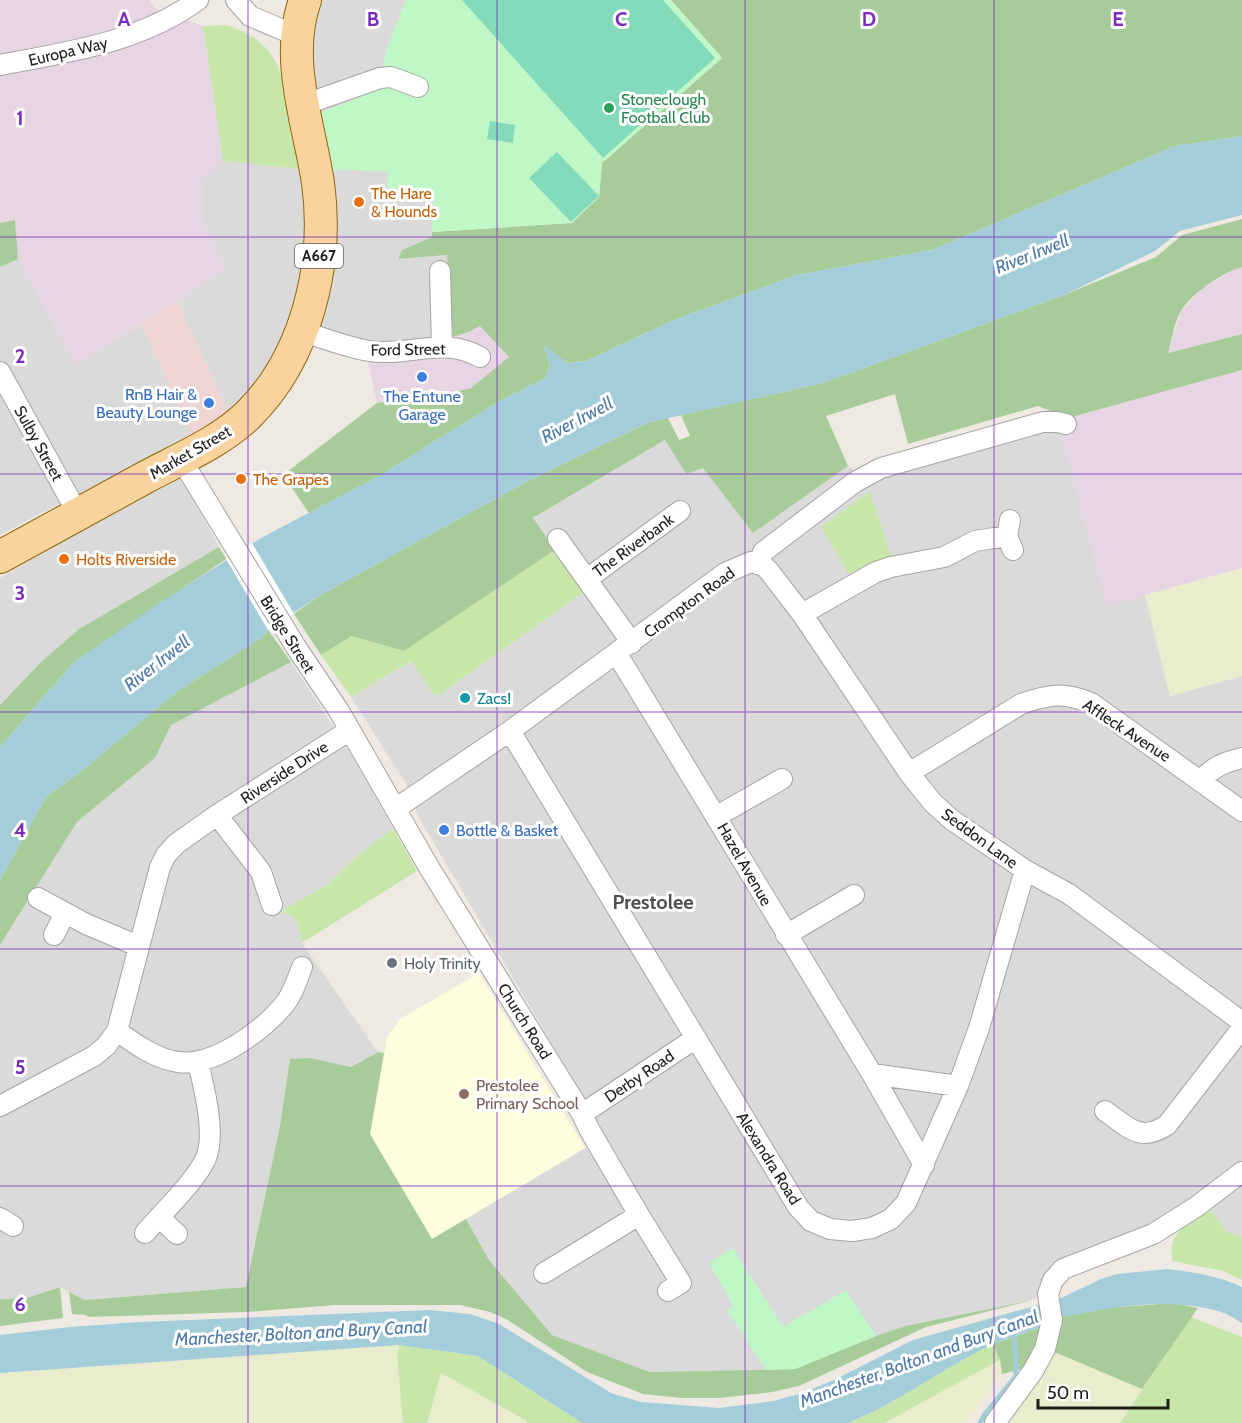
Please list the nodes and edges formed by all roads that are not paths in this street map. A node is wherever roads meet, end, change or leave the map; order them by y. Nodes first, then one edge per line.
1 (198, 0) edge
2 (236, 0) edge
3 (302, 1) edge
4 (297, 36) junction
5 (0, 65) edge
6 (418, 87) dead end
7 (303, 105) junction
8 (440, 271) dead end
9 (301, 331) junction
10 (442, 347) junction
11 (480, 357) dead end
12 (0, 372) edge
13 (1066, 424) dead end
14 (181, 459) junction
15 (680, 512) dead end
16 (78, 514) junction
17 (1010, 535) dead end
18 (558, 539) dead end
19 (0, 557) edge
20 (759, 564) junction
21 (587, 579) junction
22 (802, 614) junction
23 (625, 648) junction
24 (350, 730) junction
25 (510, 730) junction
26 (1242, 758) edge
27 (909, 773) junction
28 (782, 779) dead end
29 (1201, 781) junction
30 (395, 809) junction
31 (1242, 811) edge
32 (217, 815) junction
33 (717, 816) junction
34 (1025, 870) junction
35 (854, 895) dead end
36 (38, 898) dead end
37 (272, 905) dead end
38 (65, 913) junction
39 (786, 934) junction
40 (54, 935) dead end
41 (138, 946) junction
42 (302, 967) dead end
43 (1242, 1022) edge
44 (1242, 1028) edge
45 (117, 1031) junction
46 (696, 1038) junction
47 (198, 1062) junction
48 (872, 1074) junction
49 (958, 1086) junction
50 (0, 1106) edge
51 (1105, 1111) dead end
52 (582, 1114) junction
53 (924, 1165) junction
54 (1242, 1172) edge
55 (639, 1215) junction
56 (159, 1217) junction
57 (145, 1233) dead end
58 (177, 1234) dead end
59 (544, 1273) dead end
60 (668, 1291) dead end
61 (995, 1423) edge

1 - 5 street, Europa Way
2 - 4 street
3 - 4 main road, Market Street / A667
4 - 7 main road, Market Street / A667
6 - 7 street
7 - 9 main road, Market Street / A667
8 - 10 street
9 - 10 street, Ford Street
9 - 14 main road, Market Street / A667
10 - 11 street, Ford Street
12 - 16 street, Sulby Street
13 - 20 street
14 - 16 main road, Market Street / A667
14 - 24 street, Bridge Street
15 - 21 street, The Riverbank
16 - 19 main road, Market Street / A667
17 - 22 street
18 - 21 street, The Riverbank
20 - 22 street, Seddon Lane
20 - 23 street, Crompton Road
21 - 23 street, The Riverbank
22 - 27 street, Seddon Lane
23 - 25 street, Crompton Road
23 - 33 street, Hazel Avenue
24 - 30 street, Bridge Street
24 - 32 street, Riverside Drive
25 - 30 street, Crompton Road
25 - 46 street, Alexandra Road
26 - 29 street
27 - 29 street, Affleck Avenue
27 - 34 street, Seddon Lane
28 - 33 street
29 - 31 street, Affleck Avenue
30 - 52 street, Church Road
32 - 37 street
32 - 41 street, Riverside Drive
33 - 39 street, Hazel Avenue
34 - 43 street, Seddon Lane
34 - 49 street, Alexandra Road
35 - 39 street
36 - 38 street
38 - 40 street
38 - 41 street
39 - 48 street, Hazel Avenue
41 - 45 street, Riverside Drive
42 - 47 street
44 - 51 street
45 - 47 street
45 - 50 street, Riverside Drive
46 - 52 street, Derby Road
46 - 53 street, Alexandra Road
47 - 56 street
48 - 49 street
48 - 53 street, Hazel Avenue
49 - 53 street, Alexandra Road
52 - 55 street, Church Road
54 - 61 street
55 - 59 street
55 - 60 street, Church Road
56 - 57 street
56 - 58 street

